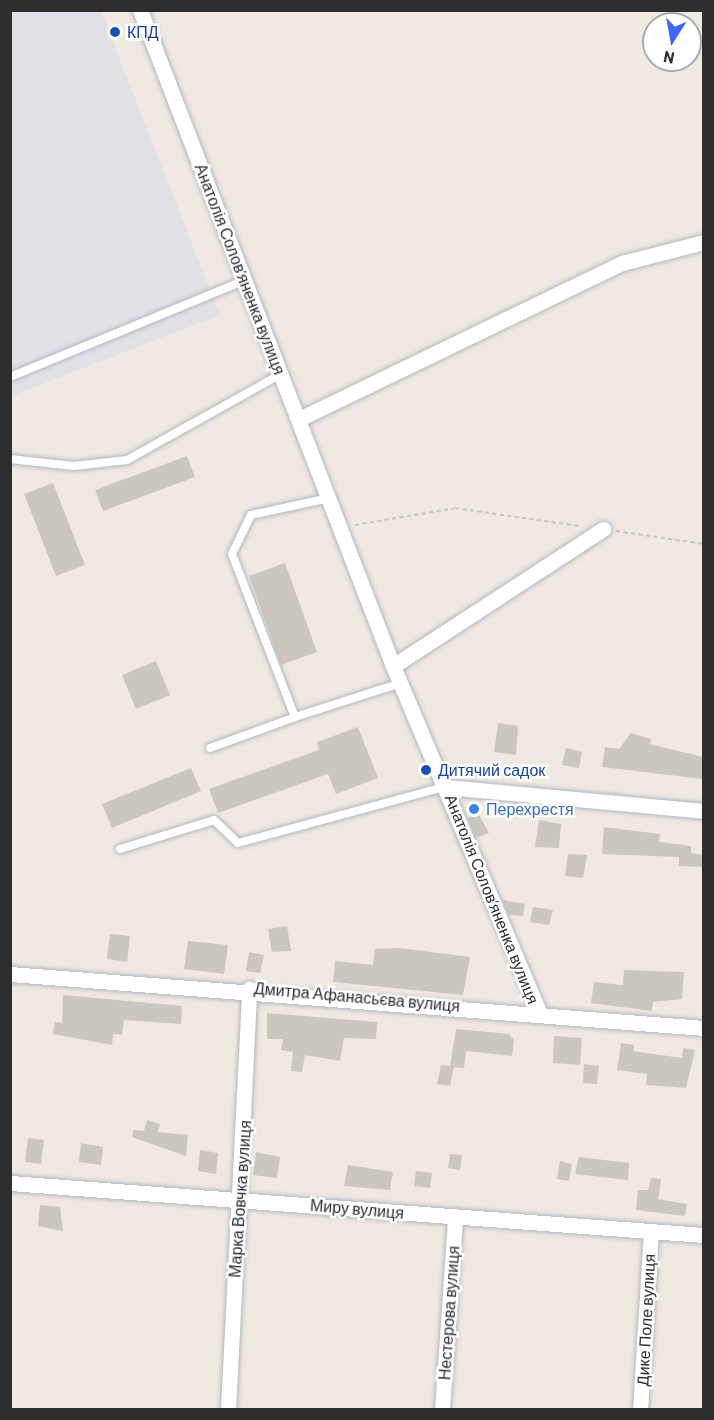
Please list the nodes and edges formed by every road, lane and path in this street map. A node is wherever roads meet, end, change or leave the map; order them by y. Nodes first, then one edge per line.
1 (140, 10) edge
2 (704, 242) edge
3 (245, 280) junction
4 (281, 374) junction
5 (10, 377) edge
6 (298, 419) junction
7 (10, 459) edge
8 (329, 498) junction
9 (340, 527) junction
10 (603, 529) junction
11 (704, 544) edge
12 (393, 666) junction
13 (401, 683) junction
14 (295, 717) junction
15 (210, 748) dead end
16 (446, 787) junction
17 (704, 811) edge
18 (120, 849) dead end
19 (10, 974) edge
20 (249, 989) junction
21 (539, 1012) junction
22 (704, 1028) edge
23 (10, 1183) edge
24 (238, 1199) junction
25 (455, 1217) junction
26 (651, 1231) junction
27 (704, 1235) edge
28 (228, 1410) edge
29 (442, 1410) edge
30 (640, 1410) edge

1 - 3 street, Анатолія Солов’яненка вулиця
2 - 6 street
3 - 4 street, Анатолія Солов’яненка вулиця
3 - 5 lane
4 - 6 street, Анатолія Солов’яненка вулиця
4 - 7 lane
6 - 8 street, Анатолія Солов’яненка вулиця
8 - 9 street, Анатолія Солов’яненка вулиця
8 - 14 lane
9 - 10 path
9 - 12 street, Анатолія Солов’яненка вулиця
10 - 11 path
10 - 12 street
12 - 13 street, Анатолія Солов’яненка вулиця
13 - 14 lane
13 - 16 street, Анатолія Солов’яненка вулиця
14 - 15 lane
16 - 17 street, Анатолія Солов’яненка вулиця
16 - 18 lane
16 - 21 street, Анатолія Солов’яненка вулиця
19 - 20 street, Дмитра Афанасьєва вулиця
20 - 21 street, Дмитра Афанасьєва вулиця
20 - 24 street, Марка Вовчка вулиця
21 - 22 street, Дмитра Афанасьєва вулиця
23 - 24 street, Миру вулиця
24 - 25 street, Миру вулиця
24 - 28 street, Марка Вовчка вулиця
25 - 26 street, Миру вулиця
25 - 29 street, Нестерова вулиця
26 - 27 street, Миру вулиця
26 - 30 street, Дике Поле вулиця

